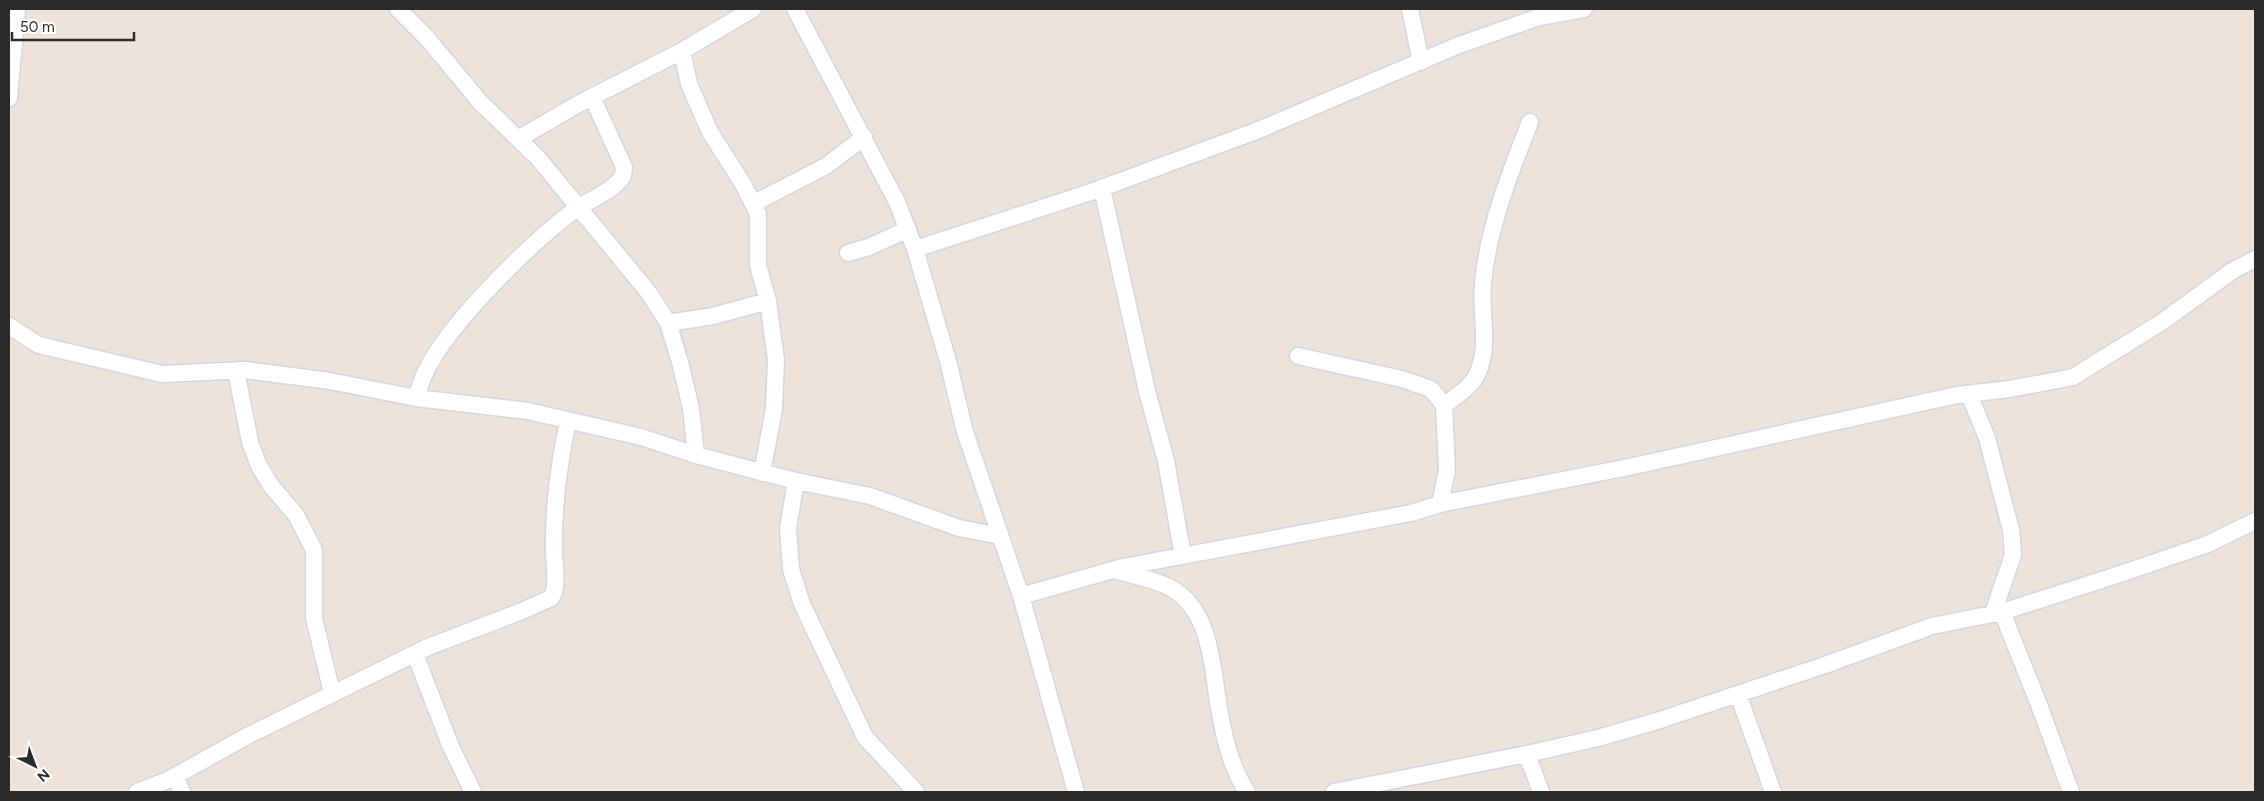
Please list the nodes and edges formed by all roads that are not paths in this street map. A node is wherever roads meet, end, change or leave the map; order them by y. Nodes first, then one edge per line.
1 (17, 9) edge
2 (398, 9) edge
3 (753, 9) edge
4 (795, 9) edge
5 (1410, 9) edge
6 (1584, 9) edge
7 (682, 51) junction
8 (1421, 62) junction
9 (592, 97) junction
10 (9, 98) edge
11 (1530, 122) dead end
12 (864, 137) junction
13 (518, 139) junction
14 (1102, 188) junction
15 (754, 204) junction
16 (578, 207) junction
17 (908, 229) junction
18 (915, 249) junction
19 (848, 253) dead end
20 (2255, 259) edge
21 (768, 301) junction
22 (668, 323) junction
23 (9, 326) edge
24 (1298, 356) dead end
25 (236, 370) junction
26 (1969, 394) junction
27 (416, 398) junction
28 (1444, 406) junction
29 (568, 420) junction
30 (696, 455) junction
31 (762, 472) junction
32 (796, 481) junction
33 (1440, 504) junction
34 (2255, 521) edge
35 (1000, 536) junction
36 (1183, 556) junction
37 (1112, 570) junction
38 (1021, 596) junction
39 (1998, 613) junction
40 (415, 654) junction
41 (332, 693) junction
42 (1738, 694) junction
43 (1527, 754) junction
44 (175, 776) junction
45 (137, 792) edge
46 (182, 792) edge
47 (473, 792) edge
48 (916, 792) edge
49 (1076, 792) edge
50 (1247, 792) edge
51 (1334, 792) edge
52 (1541, 792) edge
53 (1773, 792) edge
54 (2071, 792) edge

1 - 10 street
2 - 13 street
3 - 7 street
4 - 12 street
5 - 8 street
6 - 8 street
7 - 9 street
7 - 15 street
8 - 14 street
9 - 13 street
9 - 16 street
11 - 28 street
12 - 15 street
12 - 17 street
13 - 16 street
14 - 18 street
14 - 36 street
15 - 21 street
16 - 22 street
16 - 27 street
17 - 18 street
17 - 19 street
18 - 35 street
20 - 26 street
21 - 22 street
21 - 31 street
22 - 30 street
23 - 25 street
24 - 28 street
25 - 27 street
25 - 41 street
26 - 33 street
26 - 39 street
27 - 29 street
28 - 33 street
29 - 30 street
29 - 40 street
30 - 31 street
31 - 32 street
32 - 35 street
32 - 48 street
33 - 36 street
34 - 39 street
35 - 38 street
36 - 37 street
37 - 38 street
37 - 50 street
38 - 49 street
39 - 42 street
39 - 54 street
40 - 41 street
40 - 47 street
41 - 44 street
42 - 43 street
42 - 53 street
43 - 51 street
43 - 52 street
44 - 45 street
44 - 46 street

